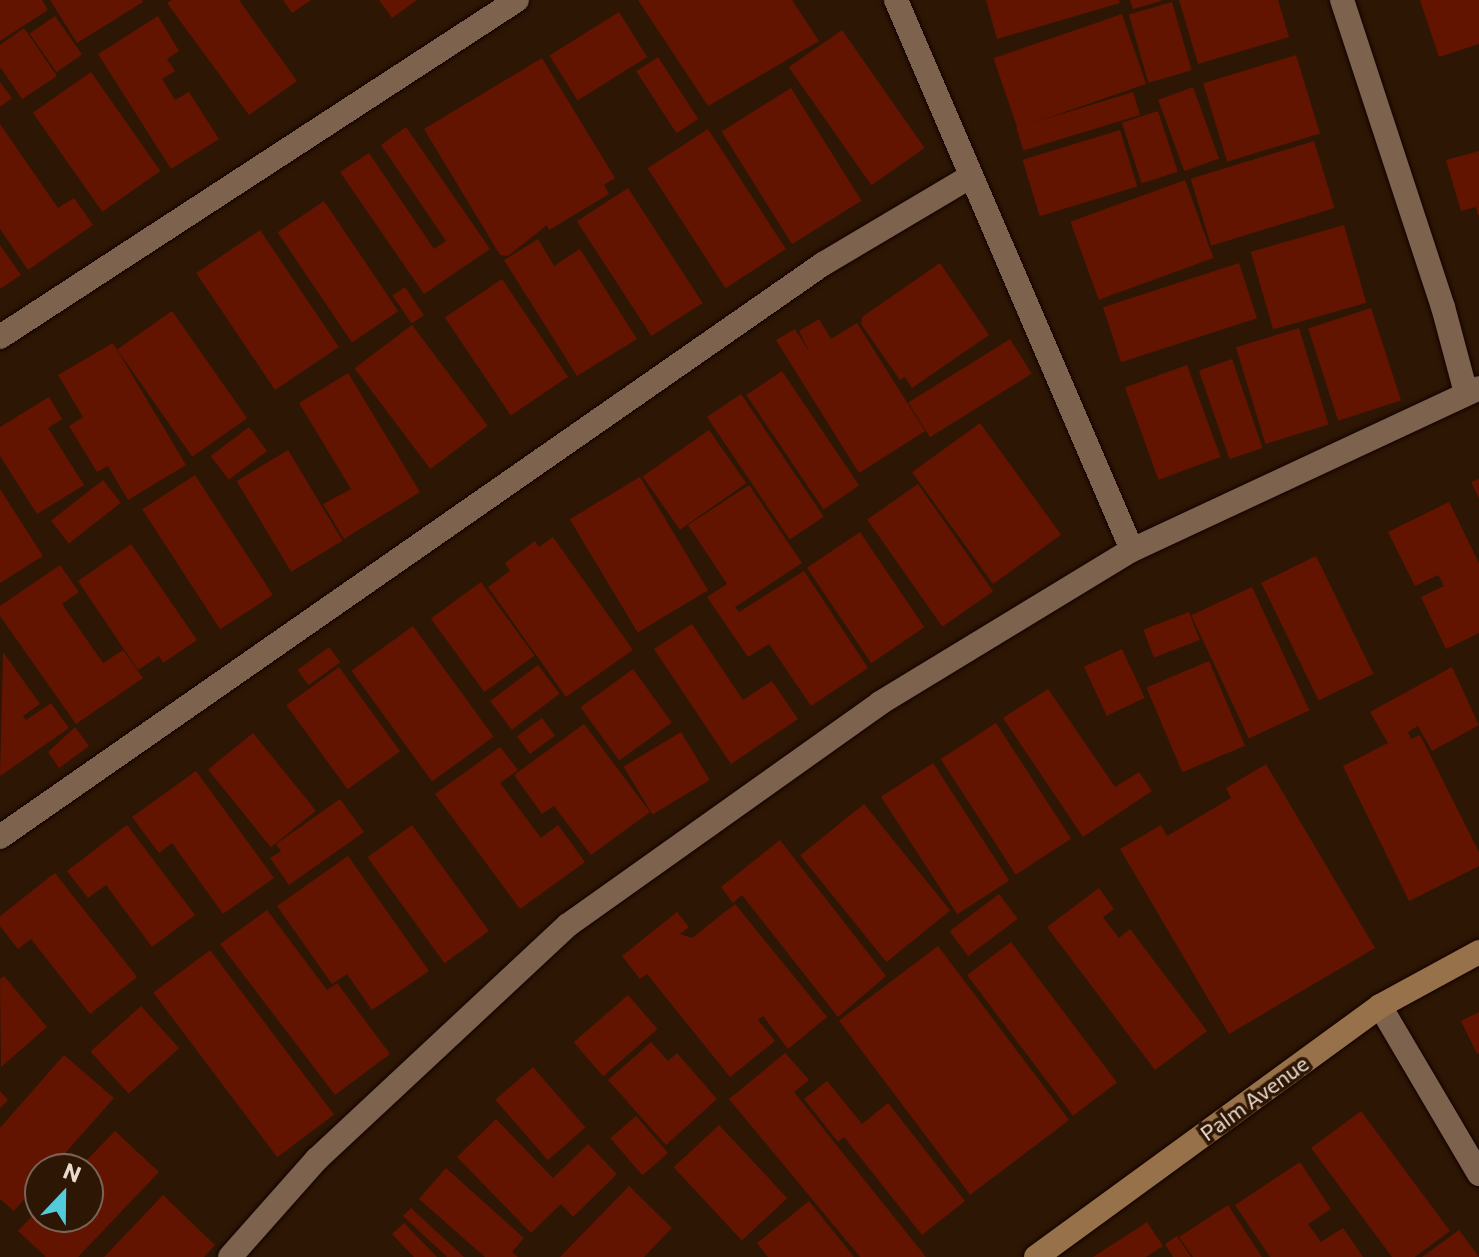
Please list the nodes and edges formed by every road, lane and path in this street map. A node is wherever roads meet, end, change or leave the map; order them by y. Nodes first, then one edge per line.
1 (517, 0) edge
2 (896, 0) edge
3 (1342, 0) edge
4 (971, 176) junction
5 (0, 337) edge
6 (1472, 390) edge
7 (1132, 550) junction
8 (0, 837) edge
9 (1479, 952) edge
10 (1380, 1006) junction
11 (1479, 1174) edge
12 (230, 1257) edge
13 (1036, 1257) edge

1 - 5 street
2 - 4 street
3 - 6 street
4 - 7 street
4 - 8 street
6 - 7 street
7 - 12 street
9 - 10 street, Palm Avenue
10 - 11 street
10 - 13 street, Palm Avenue

